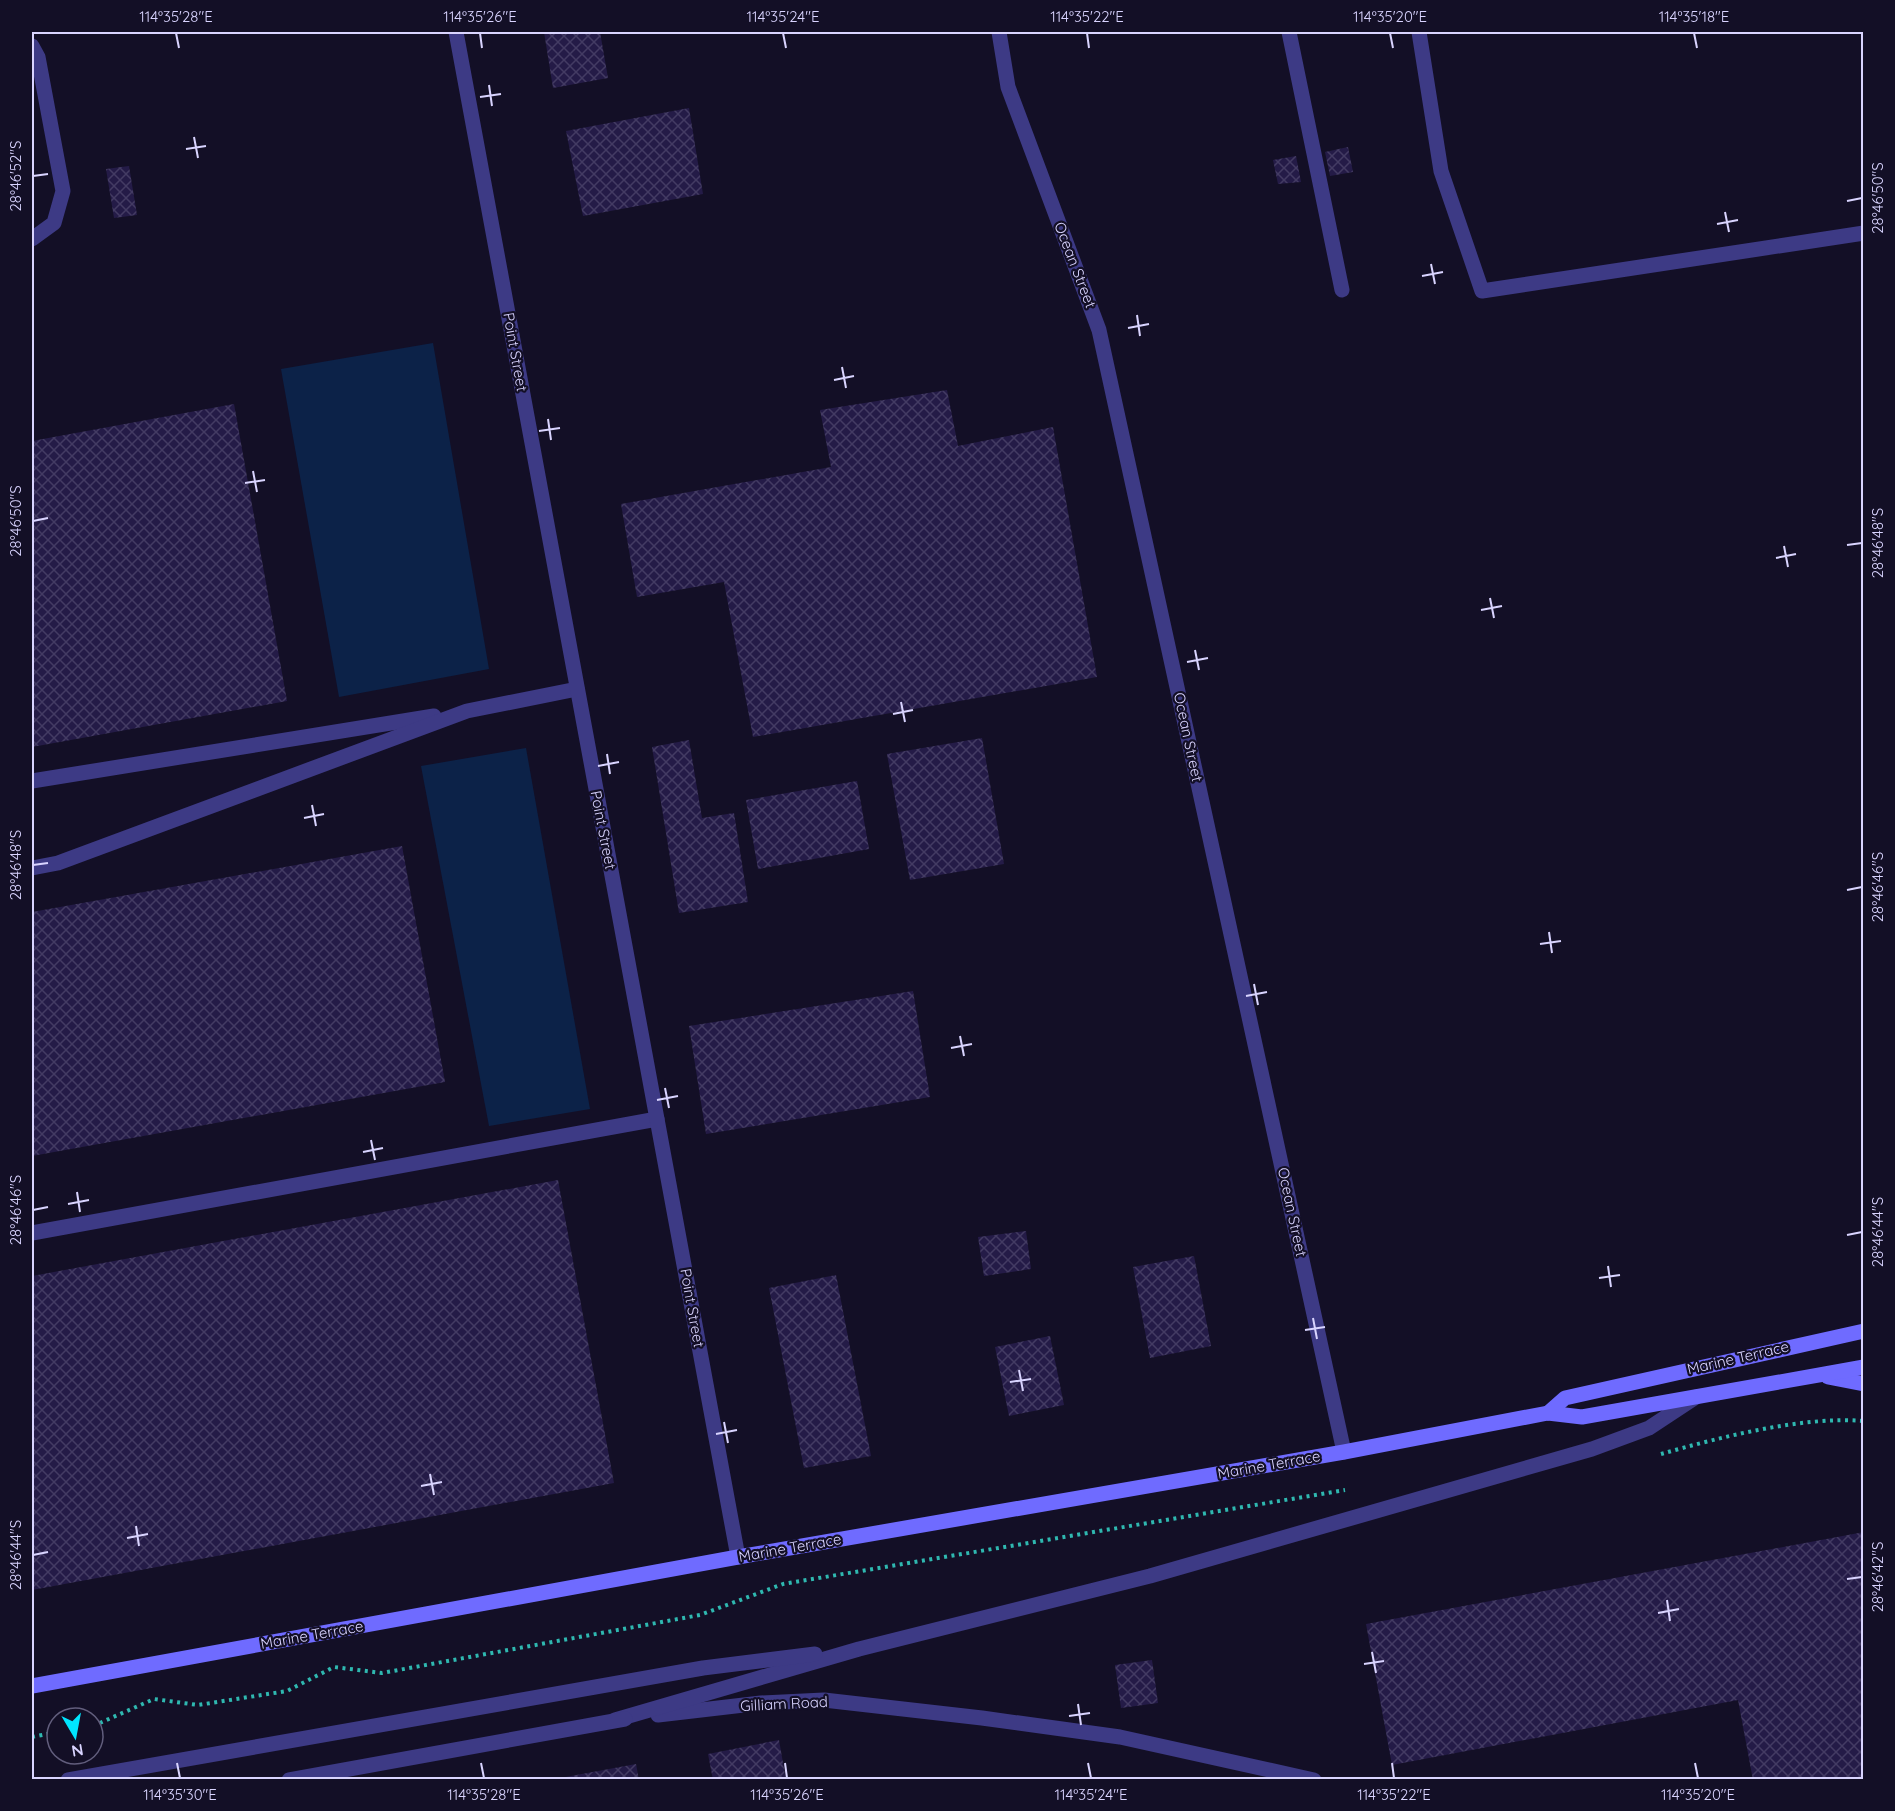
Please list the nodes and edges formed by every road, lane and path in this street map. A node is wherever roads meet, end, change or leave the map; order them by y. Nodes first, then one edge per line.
1 (456, 32) edge
2 (999, 32) edge
3 (1289, 32) edge
4 (1419, 32) edge
5 (32, 46) edge
6 (1863, 233) edge
7 (32, 239) edge
8 (1341, 290) dead end
9 (577, 689) junction
10 (467, 711) junction
11 (32, 781) edge
12 (32, 868) edge
13 (657, 1119) junction
14 (32, 1233) edge
15 (1863, 1330) edge
16 (1863, 1367) edge
17 (1821, 1376) junction
18 (1863, 1384) edge
19 (1698, 1395) junction
20 (1548, 1413) junction
21 (1863, 1421) edge
22 (1344, 1452) junction
23 (1653, 1456) dead end
24 (1353, 1488) dead end
25 (738, 1557) junction
26 (859, 1649) junction
27 (32, 1686) edge
28 (615, 1720) junction
29 (105, 1721) edge
30 (68, 1779) edge
31 (289, 1779) edge
32 (1314, 1779) edge

1 - 9 street, Point Street
2 - 22 street, Ocean Street
3 - 8 street
4 - 6 street
5 - 7 street
9 - 10 street
9 - 13 street, Point Street
10 - 11 street
10 - 12 street
13 - 14 street
13 - 25 street, Point Street
15 - 20 main road, Marine Terrace
16 - 17 main road, Marine Terrace
17 - 18 main road
17 - 19 main road, Marine Terrace
19 - 20 main road, Marine Terrace
19 - 26 street
20 - 22 main road, Marine Terrace
21 - 23 path
22 - 25 main road, Marine Terrace
24 - 29 path
25 - 27 main road, Marine Terrace
26 - 28 street
26 - 30 street
28 - 31 street, Gilliam Road
28 - 32 street, Gilliam Road

